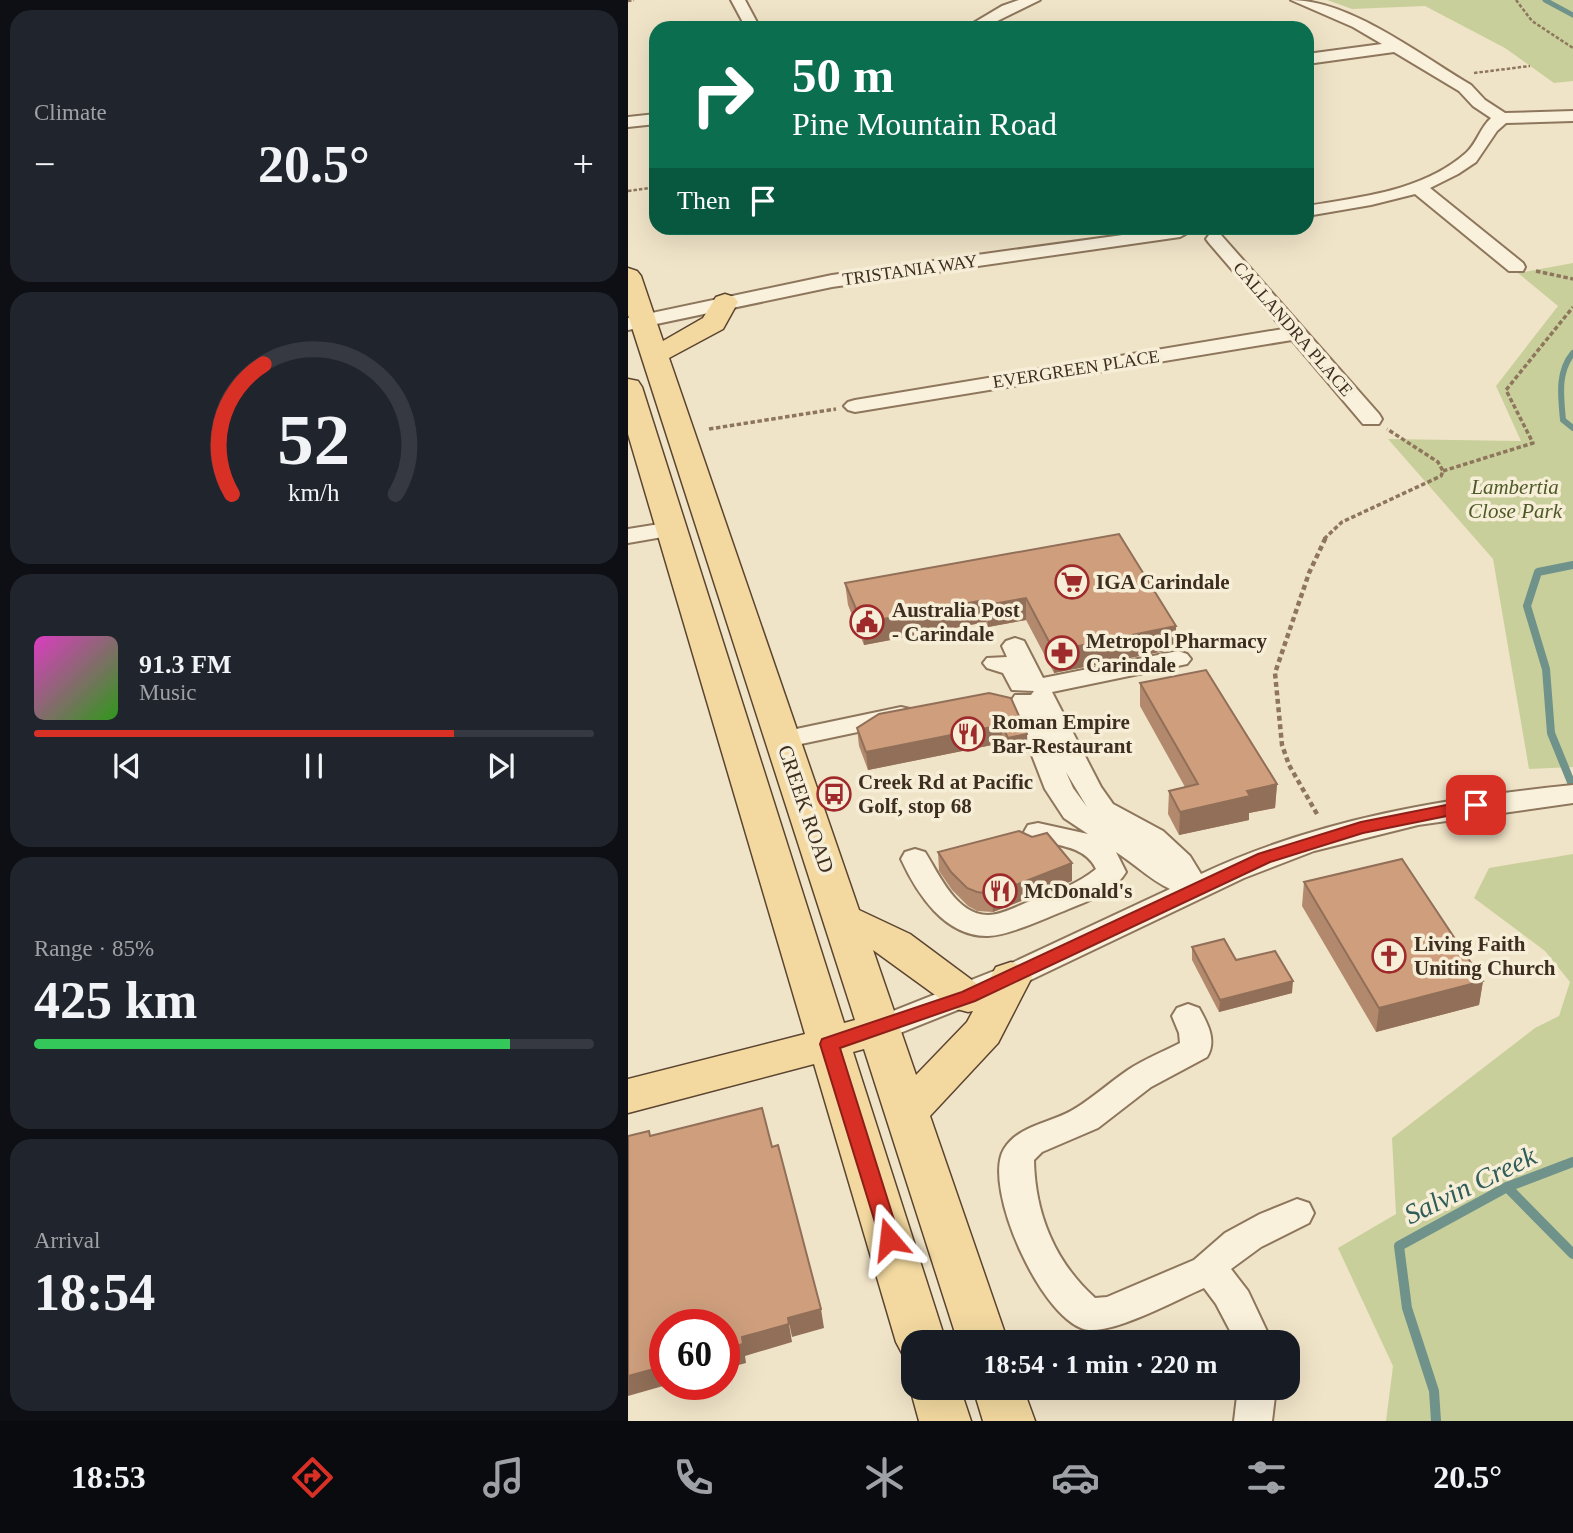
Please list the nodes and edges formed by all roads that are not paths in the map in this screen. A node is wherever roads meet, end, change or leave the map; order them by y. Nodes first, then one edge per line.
1 (738, 0) edge
2 (1033, 0) edge
3 (1298, 0) edge
4 (749, 21) edge
5 (985, 21) edge
6 (1396, 47) junction
7 (1314, 58) edge
8 (1573, 116) edge
9 (1502, 118) junction
10 (649, 120) edge
11 (628, 122) edge
12 (1418, 187) junction
13 (1314, 210) edge
14 (1145, 235) edge
15 (1188, 235) edge
16 (1223, 236) joint
17 (1516, 267) road end
18 (628, 276) edge
19 (725, 302) junction
20 (636, 322) edge
21 (1297, 333) junction
22 (655, 354) junction
23 (628, 387) edge
24 (855, 405) road end
25 (1371, 419) road end
26 (672, 529) junction
27 (628, 536) edge
28 (1006, 655) dead end
29 (1178, 659) dead end
30 (1025, 691) junction
31 (921, 711) edge
32 (782, 740) junction
33 (1573, 794) edge
34 (1498, 801) joint
35 (1038, 832) edge
36 (915, 859) dead end
37 (1196, 890) junction
38 (843, 919) junction
39 (1011, 977) junction
40 (968, 997) junction
41 (1188, 1016) dead end
42 (879, 1029) junction
43 (829, 1044) junction
44 (628, 1096) edge
45 (906, 1112) junction
46 (1298, 1213) dead end
47 (1207, 1271) junction
48 (917, 1330) edge
49 (979, 1330) edge
50 (1248, 1330) edge
51 (939, 1400) edge
52 (1002, 1400) edge
53 (1256, 1400) edge
54 (945, 1421) edge
55 (1009, 1421) edge
56 (1253, 1421) edge

1 - 4 street
2 - 5 street
3 - 6 street
6 - 7 street
6 - 9 street
8 - 9 street
9 - 12 street
10 - 11 street
12 - 13 street
12 - 17 street
14 - 19 street, TRISTANIA WAY
15 - 16 street, TRISTANIA WAY
16 - 21 street, CALLANDRA PLACE
18 - 20 main road, CREEK ROAD
19 - 20 street, TRISTANIA WAY
19 - 22 main road
20 - 22 main road, CREEK ROAD
21 - 24 street, EVERGREEN PLACE
21 - 25 street, CALLANDRA PLACE
22 - 32 main road, CREEK ROAD
23 - 26 main road, CREEK ROAD
26 - 27 street
26 - 43 main road, CREEK ROAD
28 - 30 street
29 - 30 street
30 - 37 street
30 - 37 street
31 - 32 street
32 - 38 main road, CREEK ROAD
33 - 34 street
34 - 37 street
35 - 36 street
37 - 39 street
38 - 40 main road
38 - 42 main road, CREEK ROAD
39 - 40 street
39 - 45 main road
40 - 42 street
41 - 47 street
42 - 43 main road
42 - 45 main road, CREEK ROAD
43 - 44 main road
43 - 48 main road, CREEK ROAD
45 - 49 main road, CREEK ROAD
46 - 47 street
47 - 50 street
51 - 54 main road
52 - 55 main road
53 - 56 street

